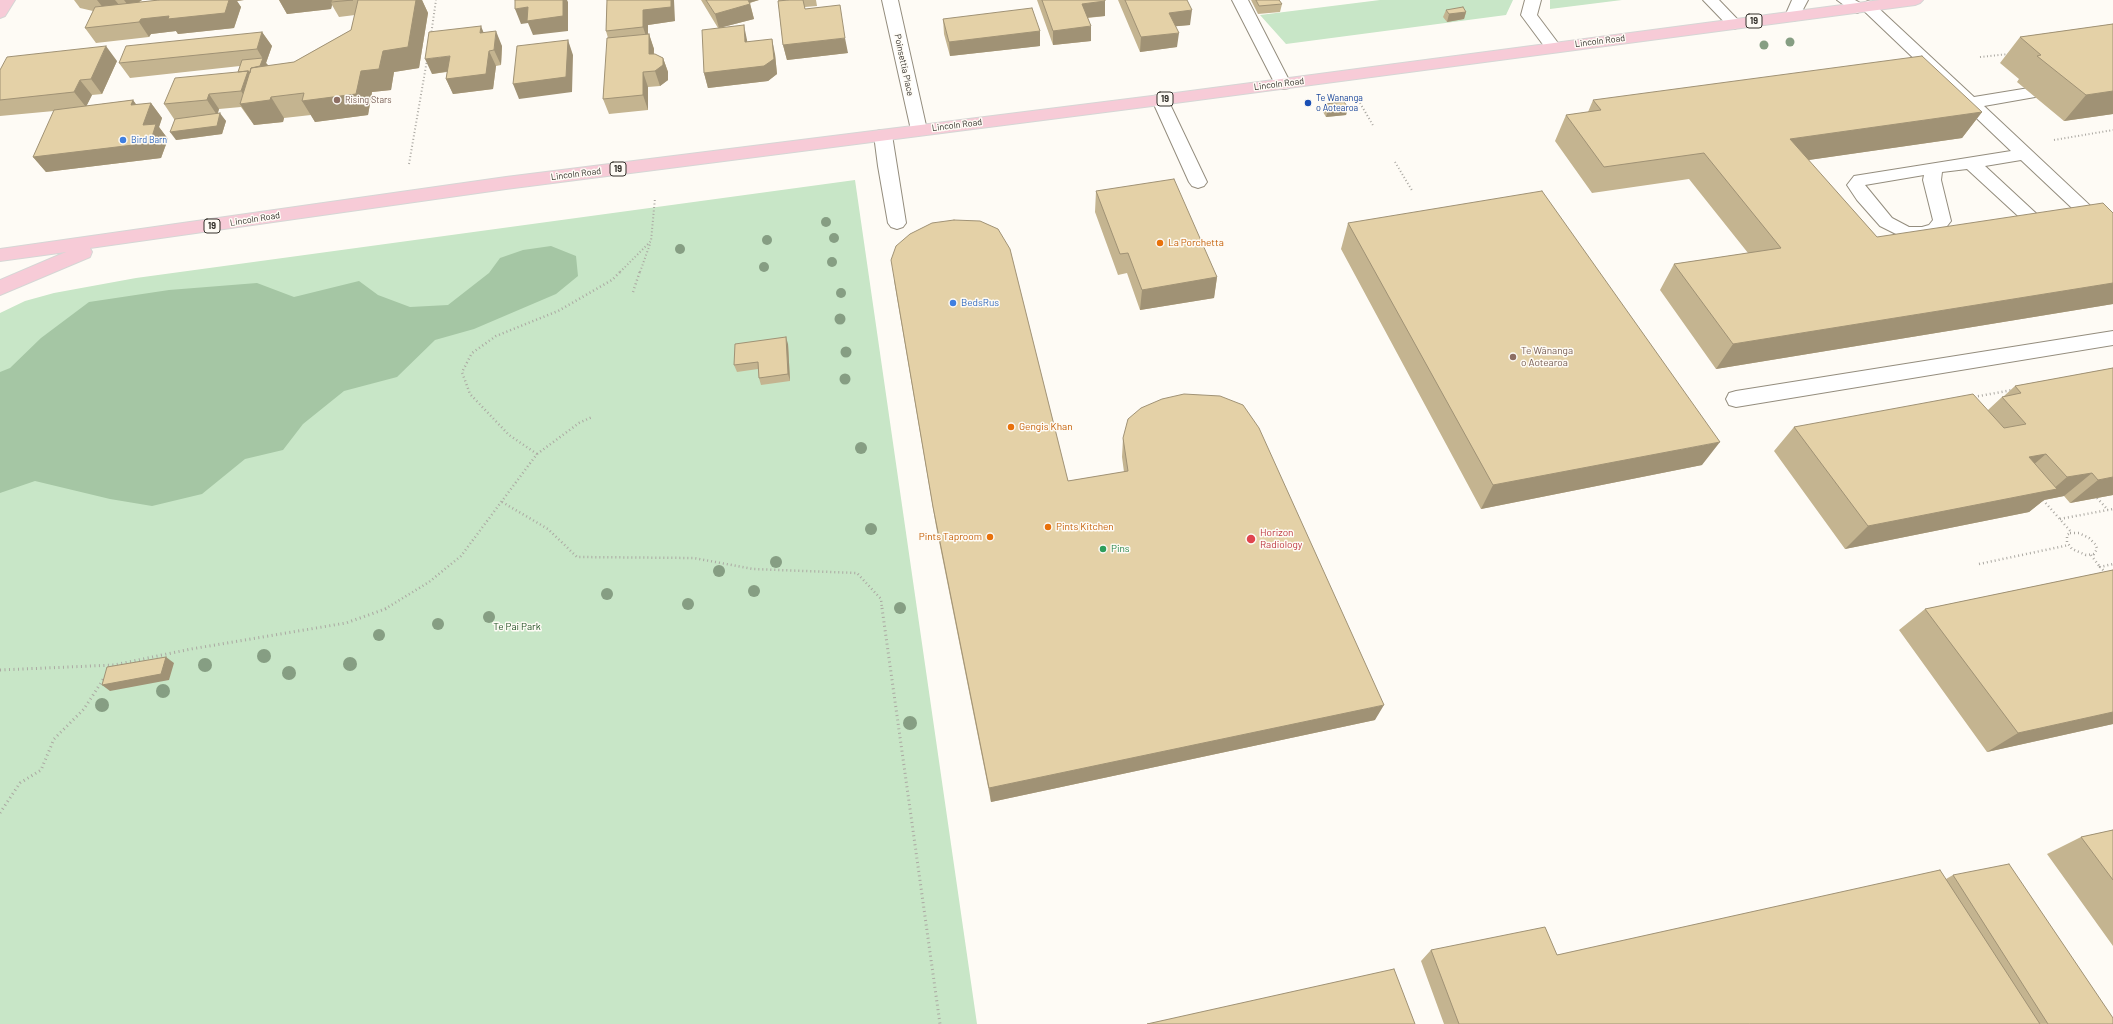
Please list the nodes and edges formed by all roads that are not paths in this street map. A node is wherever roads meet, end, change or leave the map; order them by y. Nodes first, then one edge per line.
1 (7, 0) edge
2 (890, 0) edge
3 (1240, 0) edge
4 (1533, 0) edge
5 (1712, 0) edge
6 (1800, 0) edge
7 (1915, 0) edge
8 (1864, 4) edge
9 (0, 13) edge
10 (1793, 16) junction
11 (1734, 24) junction
12 (1553, 48) junction
13 (1283, 84) junction
14 (2029, 93) dead end
15 (1160, 100) junction
16 (1970, 103) junction
17 (919, 130) junction
18 (883, 135) junction
19 (2025, 154) junction
20 (1970, 162) junction
21 (1934, 168) junction
22 (1198, 182) dead end
23 (897, 223) dead end
24 (2048, 234) edge
25 (2113, 237) edge
26 (106, 241) junction
27 (0, 255) edge
28 (0, 288) edge
29 (2113, 338) edge
30 (1736, 399) dead end

1 - 9 main road
2 - 17 street, Poinsettia Place
3 - 13 street
4 - 12 street
5 - 11 street
6 - 10 street
7 - 8 main road, Lincoln Road / 19
8 - 10 main road, Lincoln Road / 19
8 - 16 street
10 - 11 main road, Lincoln Road / 19
11 - 12 main road, Lincoln Road / 19
12 - 13 main road, Lincoln Road / 19
13 - 15 main road, Lincoln Road / 19
14 - 16 street
15 - 17 main road, Lincoln Road / 19
15 - 22 street
16 - 19 street
17 - 18 main road, Lincoln Road / 19
18 - 23 street
18 - 26 main road, Lincoln Road / 19
19 - 20 street
19 - 25 street
20 - 21 street
20 - 24 street
21 - 21 street
26 - 27 main road, Lincoln Road / 19
26 - 28 main road
29 - 30 street

